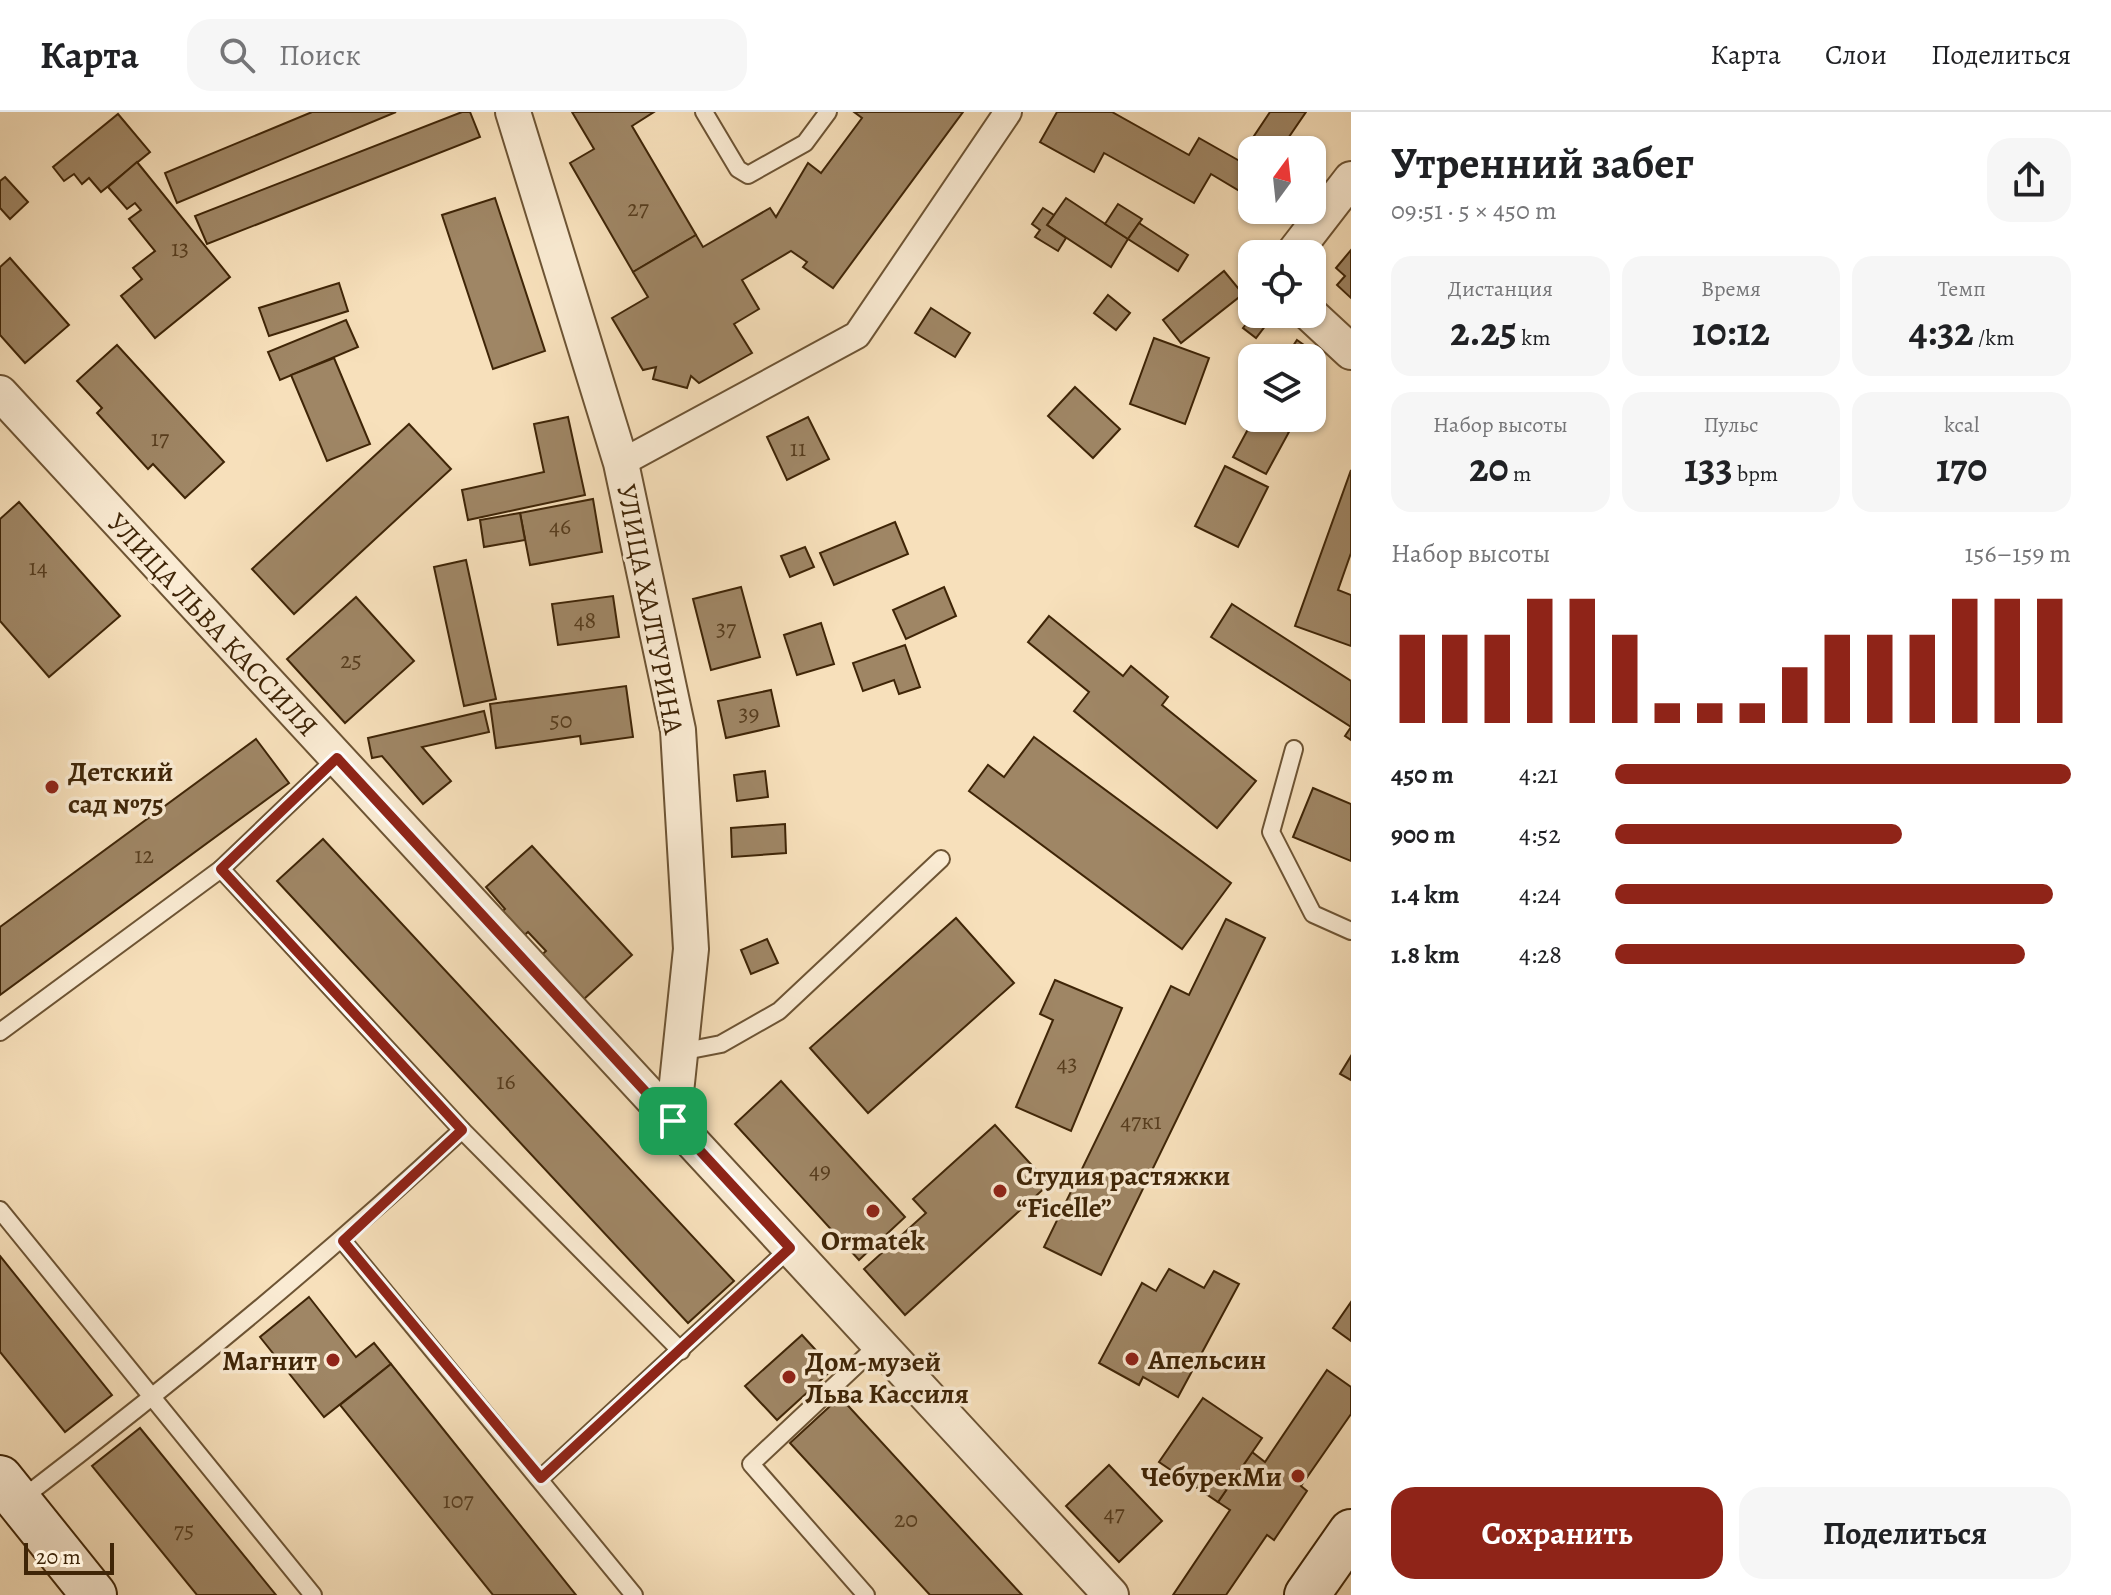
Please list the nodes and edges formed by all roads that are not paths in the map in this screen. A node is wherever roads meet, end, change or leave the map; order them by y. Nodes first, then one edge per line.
1 (513, 112) edge
2 (704, 112) edge
3 (828, 112) edge
4 (1008, 112) edge
5 (1351, 179) edge
6 (1304, 240) edge
7 (1325, 328) edge
8 (1351, 352) edge
9 (0, 393) edge
10 (621, 463) junction
11 (1294, 749) dead end
12 (337, 758) junction
13 (941, 859) dead end
14 (221, 869) junction
15 (1351, 931) edge
16 (0, 1032) edge
17 (680, 1052) junction
18 (673, 1121) junction
19 (462, 1130) junction
20 (0, 1210) edge
21 (343, 1241) junction
22 (790, 1248) junction
23 (879, 1344) junction
24 (681, 1351) junction
25 (154, 1398) junction
26 (541, 1478) junction
27 (5, 1487) edge
28 (1351, 1532) edge
29 (94, 1595) edge
30 (313, 1595) edge
31 (634, 1595) edge
32 (866, 1595) edge
33 (1111, 1595) edge
34 (1307, 1595) edge

1 - 10 street, УЛИЦА ХАЛТУРИНА
2 - 3 lane
4 - 10 street
5 - 6 street
7 - 8 street
9 - 12 street, УЛИЦА ЛЬВА КАССИЛЯ
10 - 17 street, УЛИЦА ХАЛТУРИНА
11 - 15 lane
12 - 14 lane
12 - 18 street, УЛИЦА ЛЬВА КАССИЛЯ
13 - 17 lane
14 - 16 lane
14 - 19 lane
17 - 18 street, УЛИЦА ХАЛТУРИНА
18 - 22 street, УЛИЦА ЛЬВА КАССИЛЯ
19 - 21 lane
19 - 24 lane
20 - 25 lane
21 - 25 lane
21 - 26 lane
22 - 23 street, УЛИЦА ЛЬВА КАССИЛЯ
22 - 24 lane
23 - 32 lane
23 - 33 street, УЛИЦА ЛЬВА КАССИЛЯ
24 - 26 lane
25 - 27 lane
25 - 30 lane
26 - 31 lane
27 - 29 main road
28 - 34 main road

